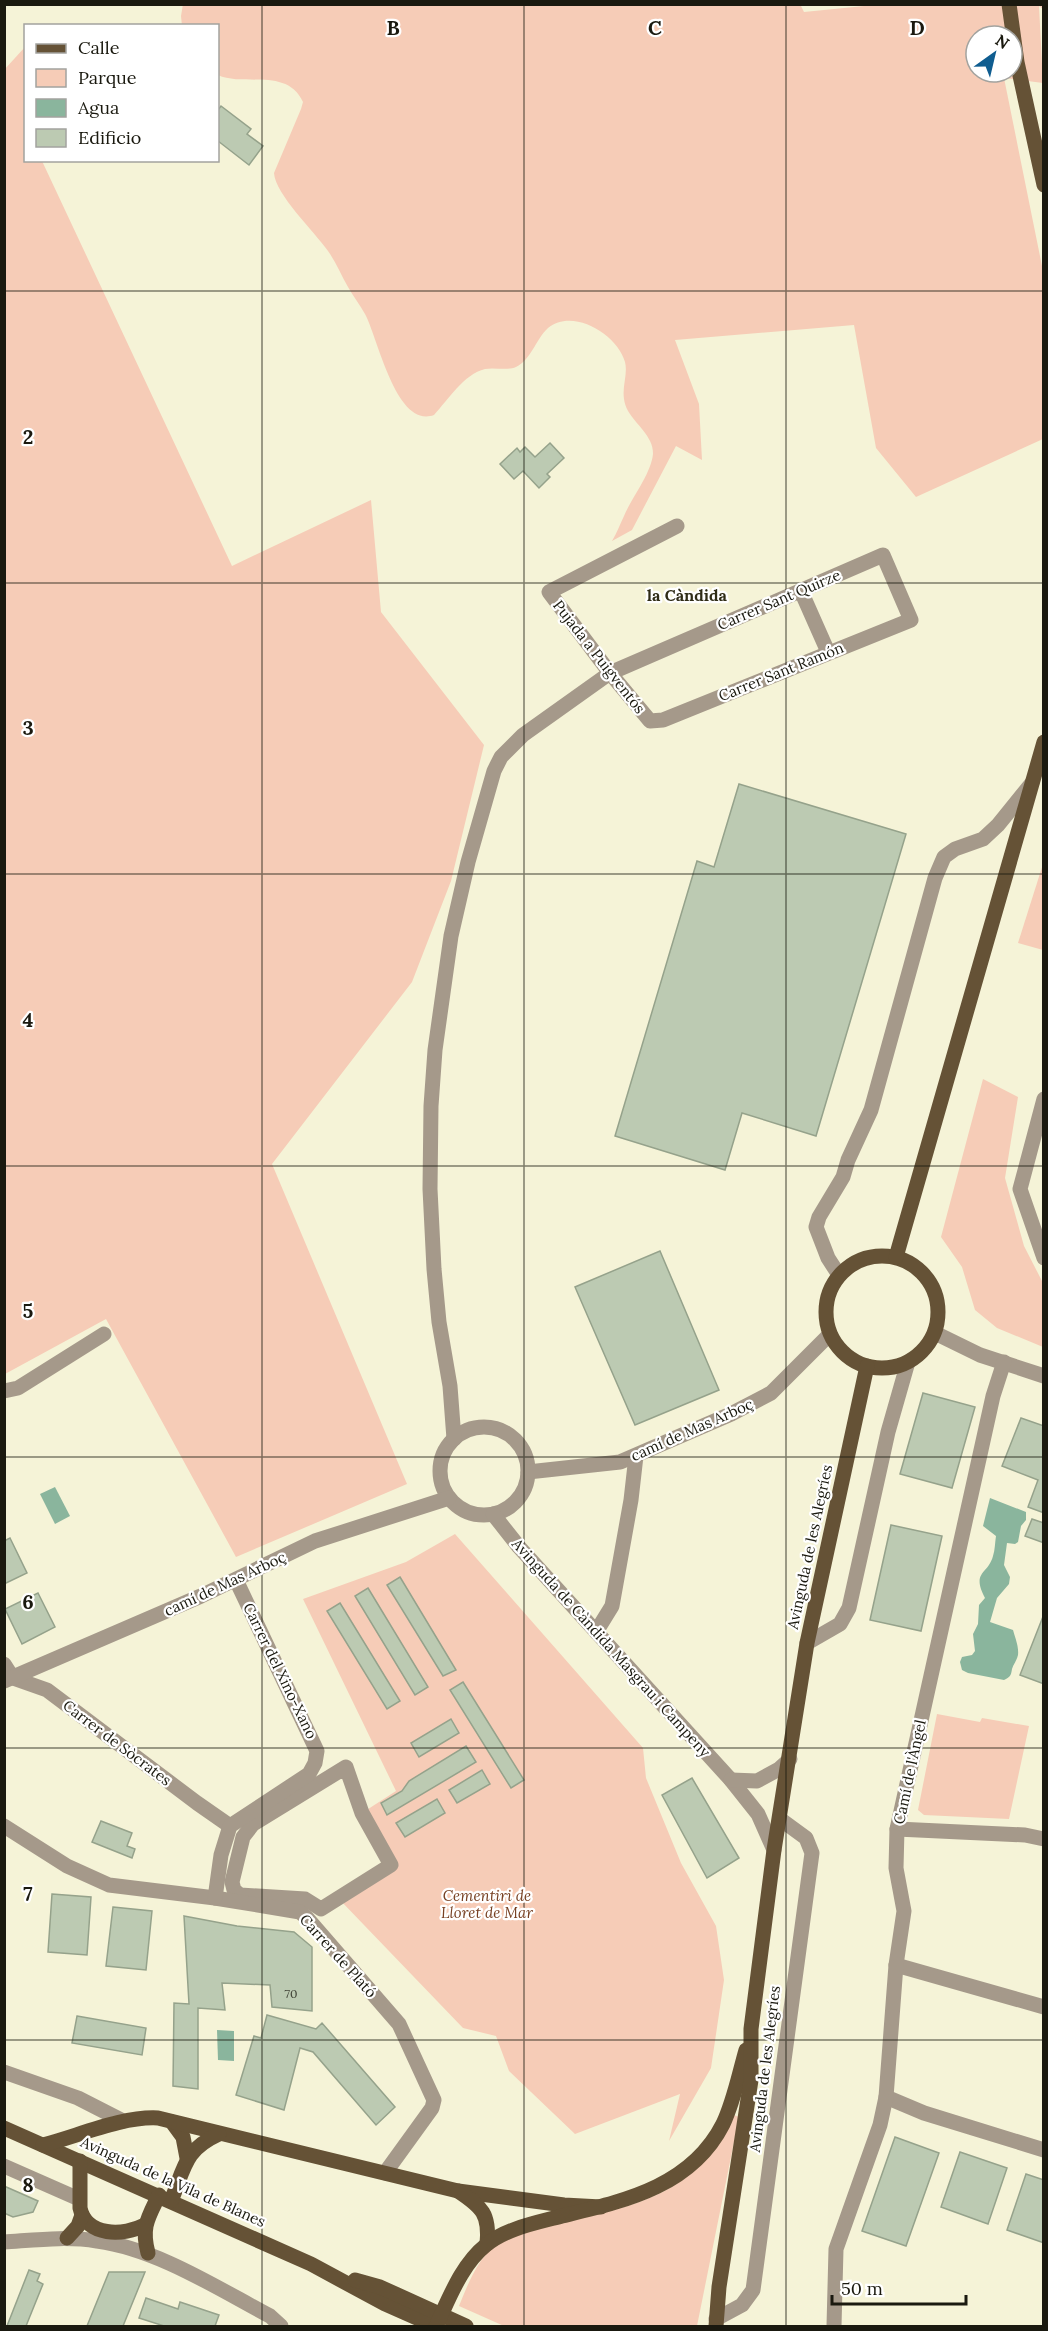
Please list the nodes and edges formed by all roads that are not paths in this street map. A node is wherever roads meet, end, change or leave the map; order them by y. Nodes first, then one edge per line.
1 (1010, 4) edge
2 (1044, 185) edge
3 (676, 526) dead end
4 (801, 591) junction
5 (911, 620) joint
6 (828, 652) junction
7 (610, 673) junction
8 (650, 721) joint
9 (1044, 741) edge
10 (1032, 783) junction
11 (1044, 1099) edge
12 (896, 1257) junction
13 (1044, 1258) edge
14 (839, 1275) junction
15 (935, 1333) junction
16 (104, 1334) dead end
17 (830, 1334) junction
18 (908, 1362) junction
19 (1004, 1362) junction
20 (867, 1366) junction
21 (1044, 1376) edge
22 (4, 1391) edge
23 (454, 1439) junction
24 (636, 1456) junction
25 (528, 1472) junction
26 (449, 1498) junction
27 (493, 1514) junction
28 (236, 1580) junction
29 (596, 1632) junction
30 (807, 1643) junction
31 (4, 1664) edge
32 (9, 1679) edge
33 (789, 1759) junction
34 (732, 1780) junction
35 (780, 1819) junction
36 (4, 1826) edge
37 (230, 1826) junction
38 (897, 1829) junction
39 (1044, 1839) edge
40 (774, 1850) junction
41 (215, 1898) junction
42 (321, 1909) joint
43 (896, 1965) junction
44 (1044, 2007) edge
45 (751, 2029) junction
46 (4, 2072) edge
47 (886, 2097) junction
48 (123, 2121) junction
49 (172, 2122) junction
50 (4, 2128) edge
51 (219, 2134) junction
52 (43, 2145) junction
53 (1044, 2150) edge
54 (187, 2158) junction
55 (80, 2161) junction
56 (4, 2166) edge
57 (385, 2173) junction
58 (458, 2191) junction
59 (165, 2198) junction
60 (79, 2199) junction
61 (601, 2207) junction
62 (82, 2215) junction
63 (145, 2225) junction
64 (68, 2238) junction
65 (4, 2242) edge
66 (487, 2244) junction
67 (148, 2253) junction
68 (326, 2271) junction
69 (713, 2324) edge
70 (281, 2326) edge
71 (435, 2326) edge
72 (466, 2326) edge
73 (834, 2326) edge

1 - 2 main road
3 - 7 street, Pujada a Puigventós
4 - 5 street, Carrer Sant Quirze
4 - 6 street
4 - 7 street, Carrer Sant Quirze
5 - 6 street, Carrer Sant Ramón
6 - 8 street, Carrer Sant Ramón
7 - 8 street, Pujada a Puigventós
7 - 23 street
9 - 10 main road
10 - 12 main road
10 - 14 street
11 - 13 street
12 - 14 main road
12 - 15 main road
14 - 17 main road
15 - 18 main road
15 - 19 street
16 - 22 street
17 - 20 main road
17 - 24 street, camí de Mas Arboç
18 - 20 main road
18 - 30 street, Avinguda de les Alegríes
19 - 21 street
19 - 38 street, Camí de l'Àngel
20 - 30 main road, Avinguda de les Alegríes
23 - 25 street
23 - 26 street
24 - 25 street, camí de Mas Arboç
24 - 29 street
25 - 27 street
26 - 27 street
26 - 28 street, camí de Mas Arboç
27 - 29 street, Avinguda de Càndida Masgrau i Campeny
28 - 32 street, camí de Mas Arboç
28 - 37 street, Carrer del Xino-Xano
29 - 34 street, Avinguda de Càndida Masgrau i Campeny
30 - 33 main road
31 - 32 street
32 - 37 street, Carrer de Sòcrates
33 - 34 street
33 - 35 main road
34 - 40 street, Avinguda de Càndida Masgrau i Campeny
35 - 40 main road
35 - 69 street, Avinguda de les Alegríes
36 - 41 street, Carrer de Plató
37 - 41 street
38 - 39 street
38 - 43 street, Camí de l'Àngel
40 - 45 main road
41 - 57 street, Carrer de Plató
42 - 42 street
43 - 44 street
43 - 47 street, Camí de l'Àngel
45 - 61 main road
45 - 69 main road
46 - 48 street
47 - 53 street
47 - 73 street, Camí de l'Àngel
48 - 49 main road
48 - 52 main road
49 - 51 main road
49 - 54 main road
50 - 52 main road, Avinguda de la Vila de Blanes
51 - 54 main road
51 - 57 main road
52 - 55 main road, Avinguda de la Vila de Blanes
54 - 59 main road
55 - 59 main road, Avinguda de la Vila de Blanes
55 - 60 main road
56 - 60 street
57 - 58 main road
58 - 61 main road
58 - 66 main road
59 - 63 main road
59 - 68 main road, Avinguda de la Vila de Blanes
60 - 62 main road
61 - 66 main road
62 - 63 main road
62 - 64 main road
63 - 67 main road
64 - 65 street
64 - 67 street
66 - 71 main road
67 - 70 street
68 - 71 main road, Avinguda de la Vila de Blanes
68 - 72 main road, Avinguda de la Vila de Blanes

